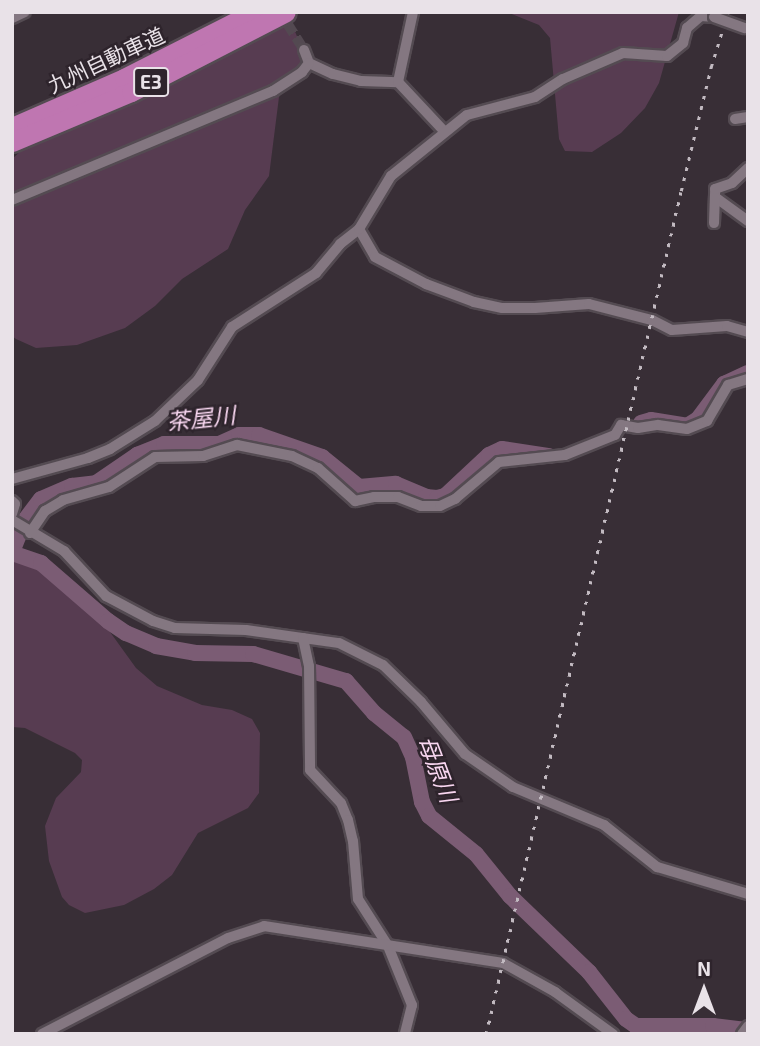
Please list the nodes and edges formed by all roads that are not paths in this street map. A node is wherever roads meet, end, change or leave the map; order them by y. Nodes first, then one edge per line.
1 (25, 12) edge
2 (254, 12) edge
3 (286, 12) edge
4 (413, 12) edge
5 (12, 18) edge
6 (746, 27) edge
7 (304, 50) tunnel mouth
8 (309, 63) junction
9 (398, 82) junction
10 (748, 117) edge
11 (735, 119) dead end
12 (12, 127) edge
13 (444, 131) junction
14 (12, 142) edge
15 (748, 168) edge
16 (715, 197) junction
17 (12, 200) edge
18 (748, 220) edge
19 (714, 223) dead end
20 (359, 229) junction
21 (748, 332) edge
22 (748, 379) edge
23 (12, 479) edge
24 (12, 501) edge
25 (12, 514) edge
26 (12, 520) edge
27 (30, 533) junction
28 (303, 638) junction
29 (748, 894) edge
30 (388, 946) junction
31 (748, 1026) edge
32 (42, 1034) edge
33 (405, 1034) edge
34 (613, 1034) edge
35 (742, 1034) edge

1 - 5 street
2 - 12 highway, 九州自動車道 / E3
3 - 14 highway, 九州自動車道 / E3
4 - 9 street
6 - 13 street, bridge
7 - 8 street
8 - 9 street
8 - 17 street
9 - 13 street
10 - 11 street
13 - 20 street
15 - 16 street
16 - 18 street
16 - 19 street
20 - 21 street
20 - 23 street
22 - 27 street
24 - 25 street
26 - 27 street
27 - 28 street
28 - 29 street
28 - 30 street
30 - 32 street
30 - 33 street
30 - 34 street
31 - 35 street

